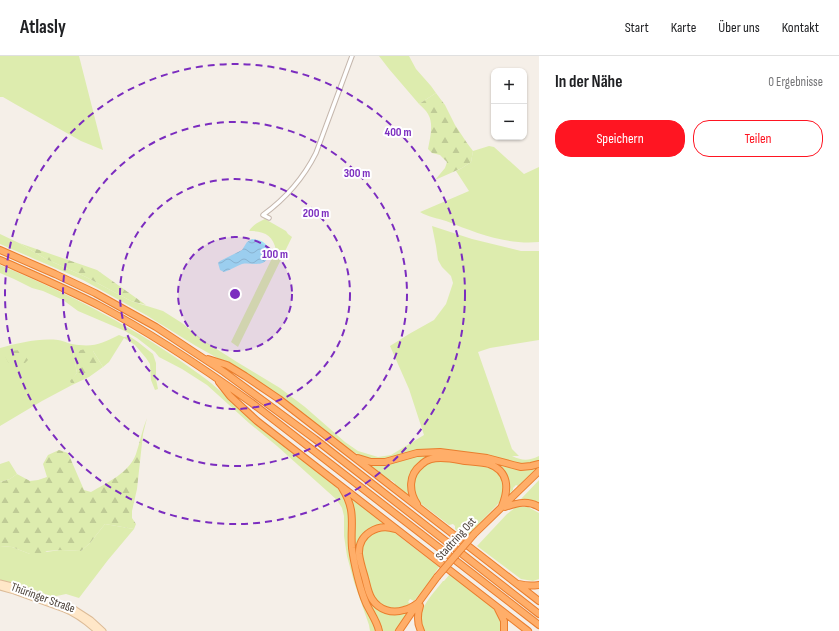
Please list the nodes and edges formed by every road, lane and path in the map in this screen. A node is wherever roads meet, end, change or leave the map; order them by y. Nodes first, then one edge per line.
1 (352, 56) edge
2 (269, 218) dead end
3 (0, 250) edge
4 (0, 260) edge
5 (201, 357) junction
6 (214, 376) junction
7 (352, 456) junction
8 (539, 464) edge
9 (539, 471) edge
10 (539, 475) edge
11 (338, 484) junction
12 (504, 506) junction
13 (539, 507) edge
14 (421, 509) junction
15 (400, 531) junction
16 (0, 583) edge
17 (516, 583) junction
18 (539, 585) edge
19 (0, 588) edge
20 (539, 601) edge
21 (419, 604) junction
22 (496, 606) junction
23 (539, 614) edge
24 (539, 625) edge
25 (97, 631) edge
26 (103, 631) edge
27 (379, 631) edge
28 (399, 631) edge
29 (403, 631) edge
30 (420, 631) edge
31 (504, 631) edge
32 (528, 631) edge

1 - 2 street
3 - 5 highway
4 - 6 highway
5 - 7 highway
5 - 23 highway
6 - 11 highway
6 - 24 highway
7 - 8 highway
7 - 14 highway
9 - 12 highway, Stadtring Ost
10 - 12 highway
11 - 15 highway
11 - 27 highway
12 - 13 highway
12 - 14 highway
12 - 21 highway, Stadtring Ost, bridge
14 - 17 highway
15 - 21 highway
15 - 22 highway
16 - 26 main road, Thüringer Straße
17 - 18 highway
17 - 20 highway
19 - 25 main road, Thüringer Straße
21 - 28 highway, Stadtring Ost
21 - 29 highway, Stadtring Ost
21 - 30 highway
22 - 31 highway
22 - 32 highway

